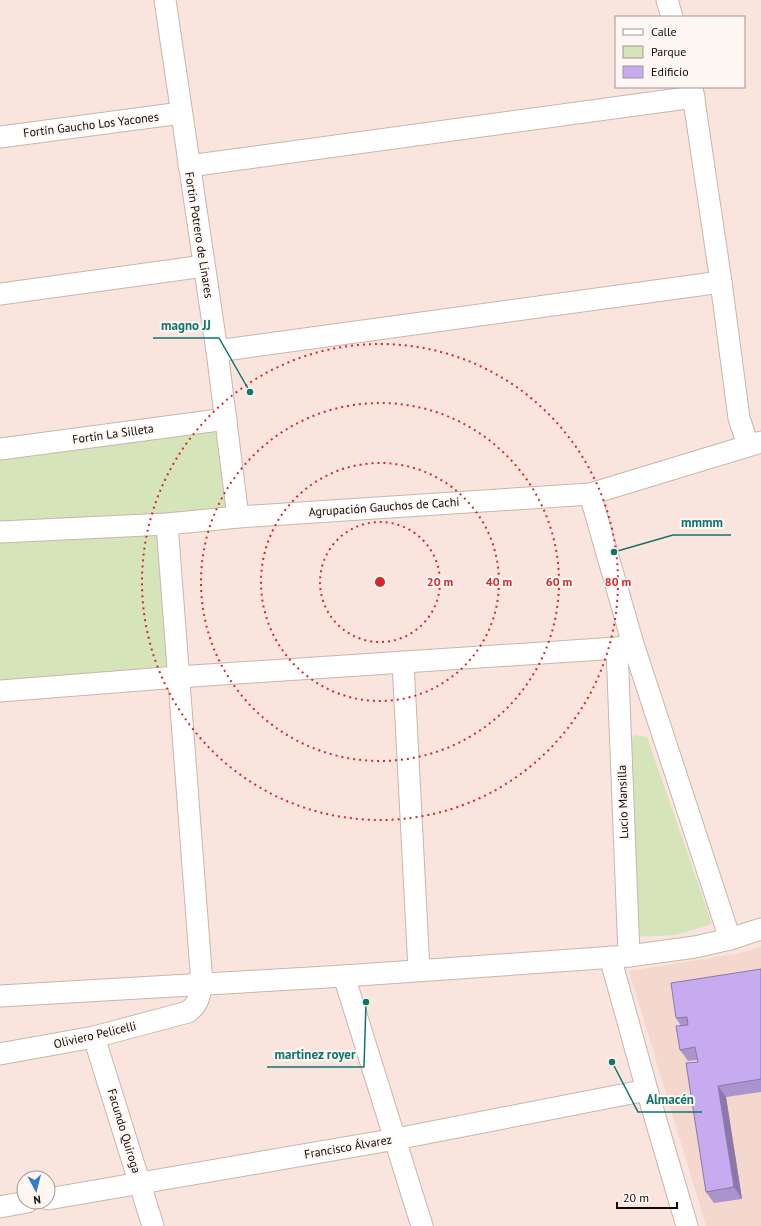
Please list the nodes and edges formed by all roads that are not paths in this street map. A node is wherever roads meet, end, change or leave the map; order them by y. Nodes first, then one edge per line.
1 (165, 0) edge
2 (667, 0) edge
3 (672, 16) edge
4 (693, 92) edge
5 (181, 113) junction
6 (0, 137) edge
7 (189, 166) junction
8 (204, 266) junction
9 (721, 282) junction
10 (0, 294) edge
11 (217, 351) junction
12 (226, 419) junction
13 (754, 443) edge
14 (0, 449) edge
15 (590, 494) junction
16 (238, 517) junction
17 (167, 524) junction
18 (0, 532) edge
19 (625, 646) junction
20 (403, 662) junction
21 (178, 677) junction
22 (0, 691) edge
23 (761, 929) edge
24 (730, 939) junction
25 (619, 957) junction
26 (419, 970) junction
27 (344, 976) junction
28 (202, 984) junction
29 (0, 996) edge
30 (94, 1037) junction
31 (0, 1054) edge
32 (647, 1090) junction
33 (396, 1139) junction
34 (140, 1183) junction
35 (56, 1198) edge
36 (16, 1204) edge
37 (0, 1206) edge
38 (153, 1226) edge
39 (422, 1226) edge
40 (687, 1226) edge

1 - 5 street, Fortín Potrero de Linares
2 - 3 street
4 - 7 street
4 - 9 street
5 - 6 street, Fortín Gaucho Los Yacones
5 - 7 street, Fortín Potrero de Linares
7 - 8 street, Fortín Potrero de Linares
8 - 10 street
8 - 11 street, Fortín Potrero de Linares
9 - 11 street
9 - 13 street
11 - 12 street, Fortín Potrero de Linares
12 - 14 street, Fortín La Silleta
12 - 16 street, Fortín Potrero de Linares
13 - 15 street, Agrupación Gauchos de Cachi
15 - 16 street, Agrupación Gauchos de Cachi
15 - 19 street
16 - 17 street, Agrupación Gauchos de Cachi
17 - 18 street, Agrupación Gauchos de Cachi
17 - 21 street
19 - 20 street
19 - 24 street
19 - 25 street, Lucio Mansilla
20 - 21 street
20 - 26 street
21 - 22 street
21 - 28 street
23 - 24 street
24 - 25 street
25 - 26 street
25 - 32 street, Lucio Mansilla
26 - 27 street
27 - 28 street
27 - 33 street
28 - 29 street
28 - 30 street, Oliviero Pelicelli
30 - 31 street, Oliviero Pelicelli
30 - 34 street, Facundo Quiroga
32 - 33 street, Francisco Álvarez
32 - 40 street, Lucio Mansilla
33 - 34 street, Francisco Álvarez
33 - 39 street
34 - 35 street, Francisco Álvarez
34 - 38 street, Facundo Quiroga
36 - 37 street

